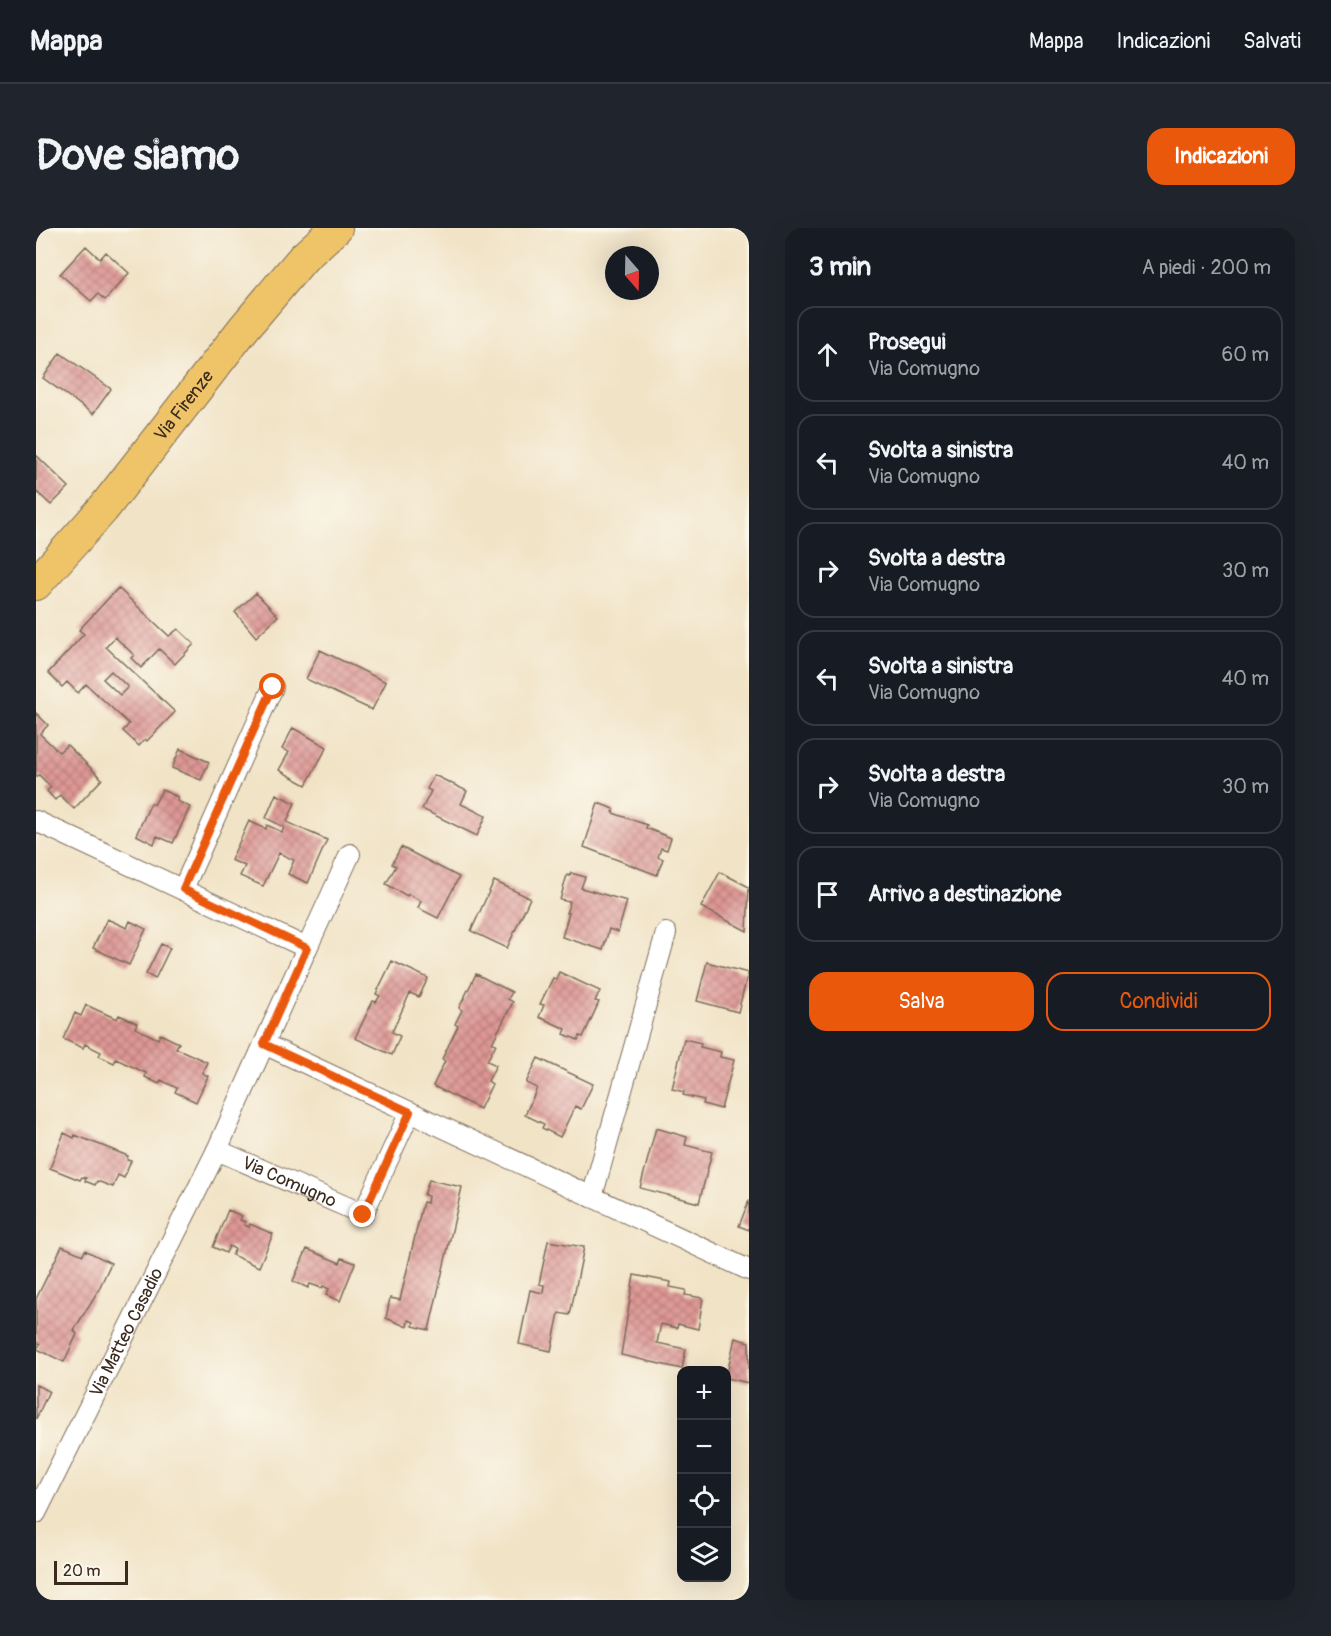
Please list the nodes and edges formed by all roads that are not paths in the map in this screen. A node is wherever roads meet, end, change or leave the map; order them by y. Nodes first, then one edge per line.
1 (336, 228) edge
2 (36, 584) edge
3 (273, 687) dead end
4 (36, 821) edge
5 (350, 854) dead end
6 (183, 889) junction
7 (666, 933) dead end
8 (307, 948) junction
9 (264, 1044) junction
10 (410, 1112) junction
11 (217, 1149) junction
12 (592, 1197) junction
13 (749, 1270) edge
14 (36, 1513) edge

1 - 2 main road, Via Firenze
3 - 6 street
4 - 6 street
5 - 8 street
6 - 8 street
7 - 12 street
8 - 9 street
9 - 10 street
9 - 11 street
10 - 11 street, Via Comugno
10 - 12 street
11 - 14 street, Via Matteo Casadio
12 - 13 street

